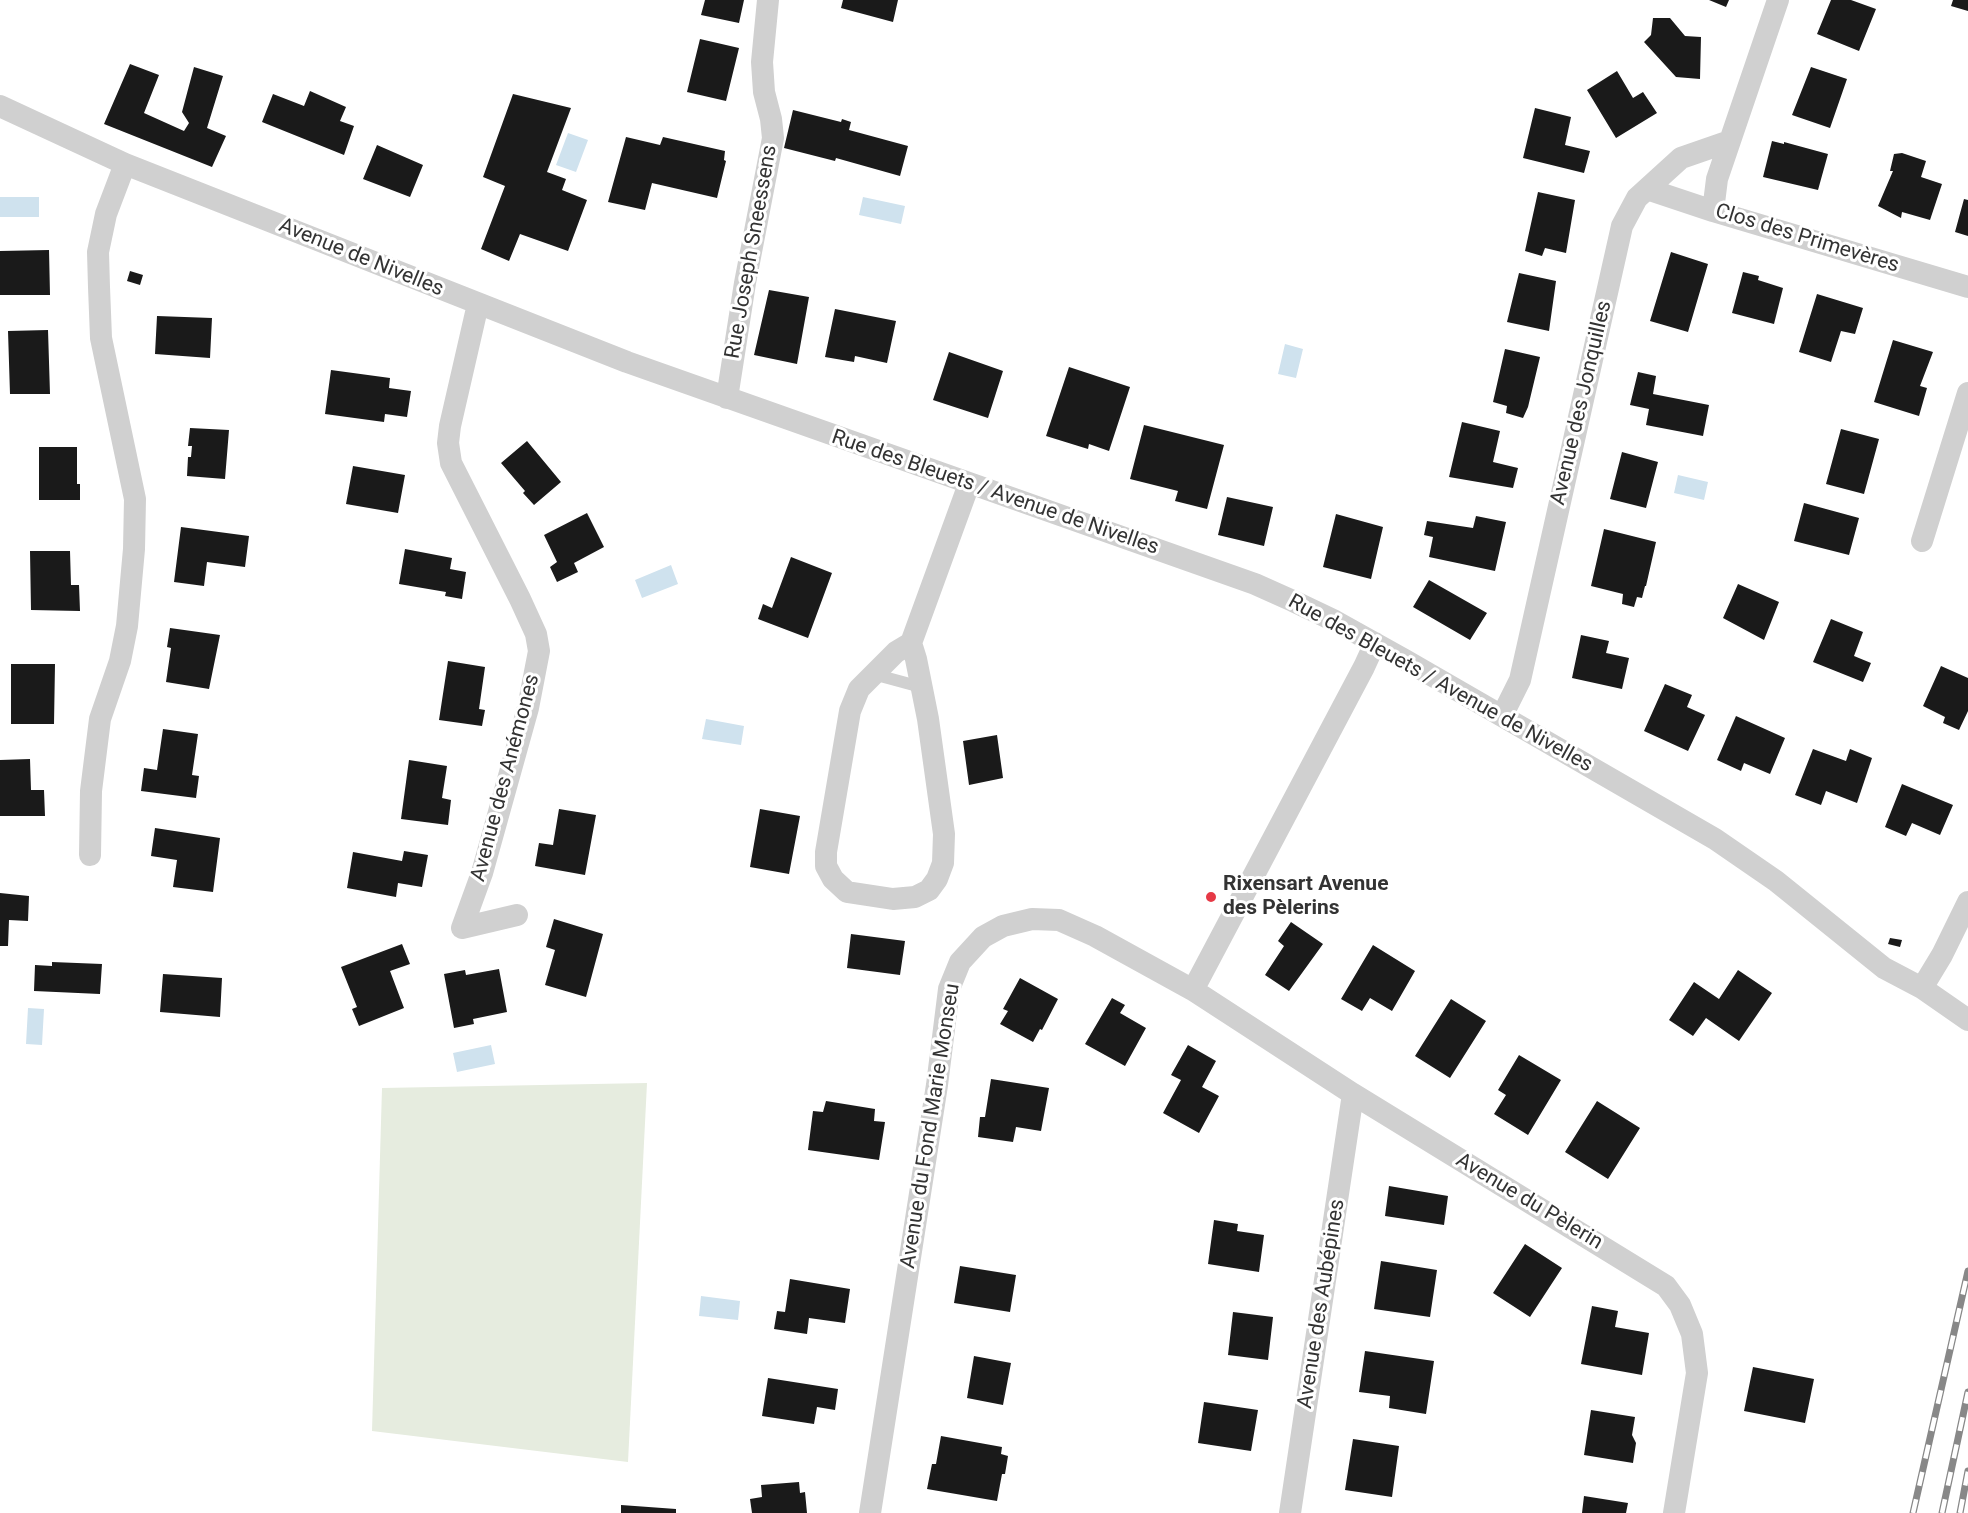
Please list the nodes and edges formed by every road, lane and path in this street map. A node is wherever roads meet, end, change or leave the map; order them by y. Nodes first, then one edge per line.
1 (768, 0) edge
2 (1778, 0) edge
3 (0, 106) edge
4 (1730, 141) junction
5 (125, 164) junction
6 (1647, 189) junction
7 (1713, 211) junction
8 (1968, 287) edge
9 (478, 304) junction
10 (1968, 393) edge
11 (727, 398) junction
12 (969, 484) junction
13 (1922, 541) dead end
14 (911, 643) junction
15 (1374, 643) junction
16 (873, 674) junction
17 (921, 687) junction
18 (1502, 716) junction
19 (90, 855) dead end
20 (1968, 902) edge
21 (517, 915) dead end
22 (1922, 988) junction
23 (1192, 990) junction
24 (1968, 1020) edge
25 (1353, 1094) junction
26 (870, 1513) edge
27 (1290, 1513) edge
28 (1674, 1513) edge

1 - 11 street, Rue Joseph Sneessens
2 - 4 street
3 - 5 street, Avenue de Nivelles
4 - 6 street, Avenue des Jonquilles
4 - 7 street
5 - 9 street, Avenue de Nivelles
5 - 19 street
6 - 7 street, Clos des Primevères
6 - 18 street, Avenue des Jonquilles
7 - 8 street, Clos des Primevères
9 - 11 street, Avenue de Nivelles
9 - 21 street, Avenue des Anémones
10 - 13 street
11 - 12 street, Rue des Bleuets / Avenue de Nivelles
12 - 14 street
12 - 15 street, Rue des Bleuets / Avenue de Nivelles
14 - 16 street
14 - 17 street
15 - 18 street, Rue des Bleuets / Avenue de Nivelles
15 - 23 street
16 - 17 lane
16 - 17 street
18 - 22 street, Rue des Bleuets / Avenue de Nivelles
20 - 22 street
22 - 24 street, Rue des Bleuets / Avenue de Nivelles
23 - 25 street, Avenue du Pèlerin
23 - 26 street, Avenue du Fond Marie Monseu
25 - 27 street, Avenue des Aubépines
25 - 28 street, Avenue du Pèlerin

